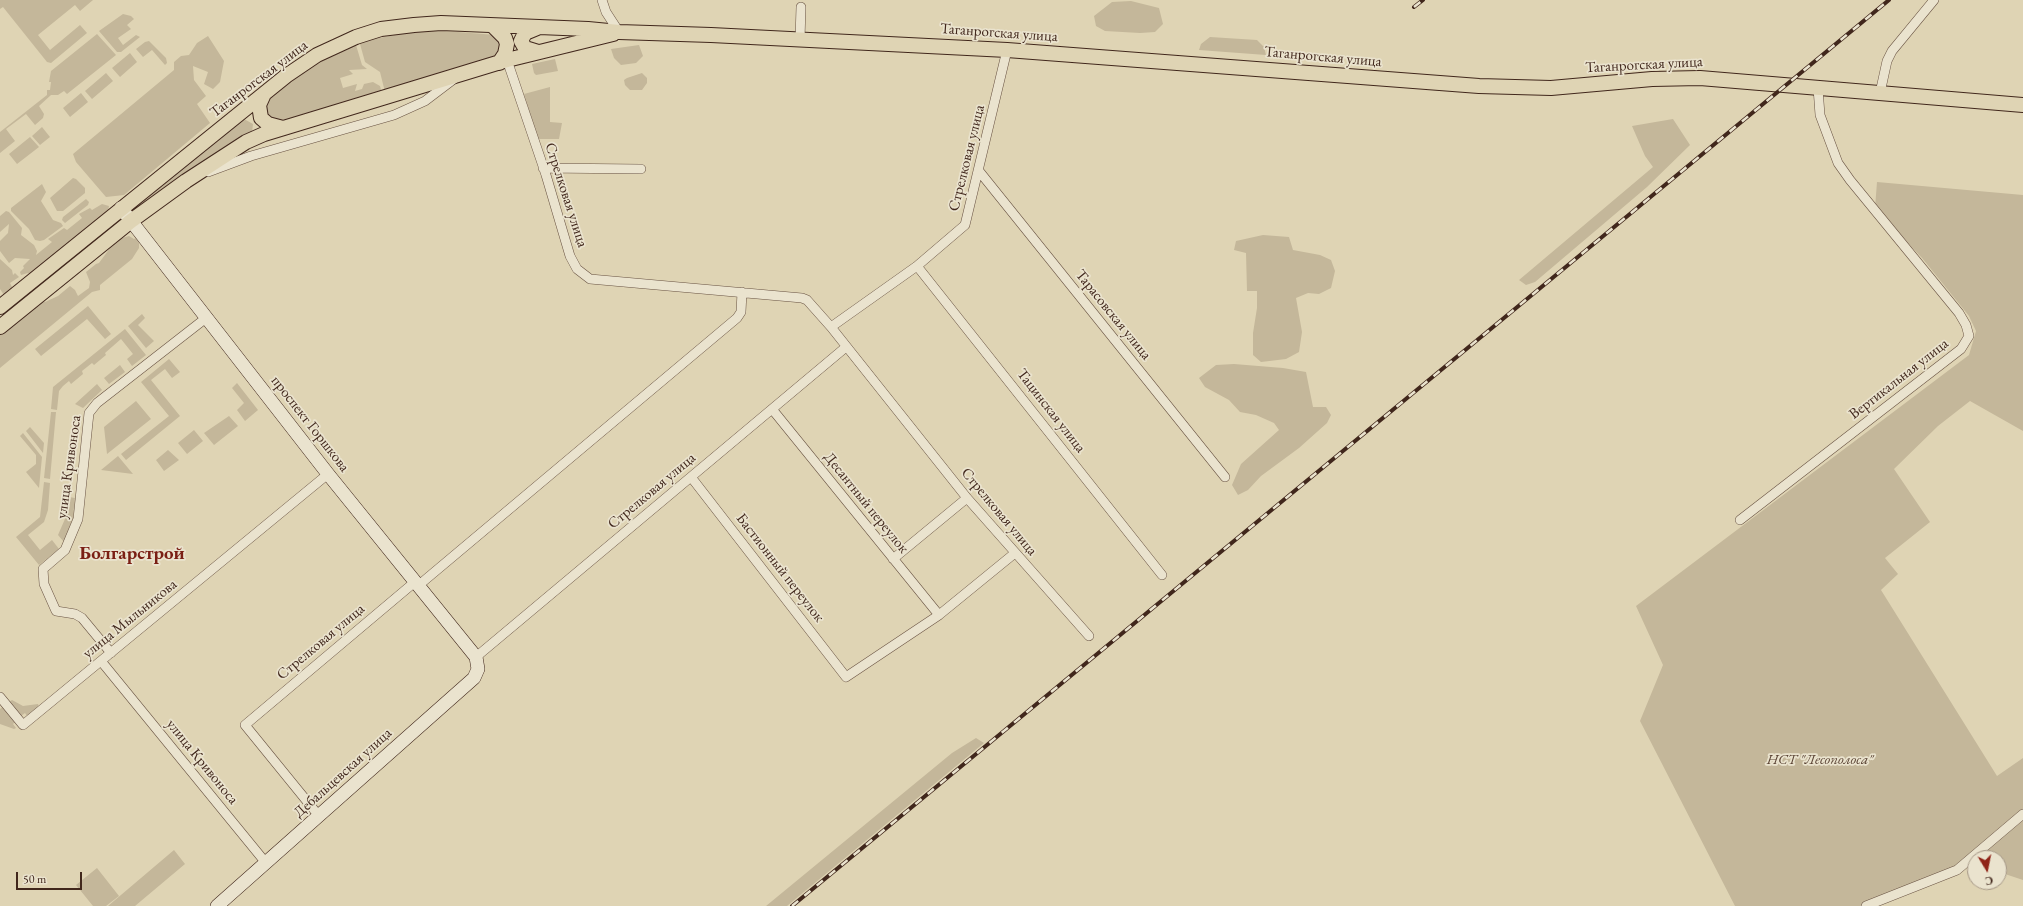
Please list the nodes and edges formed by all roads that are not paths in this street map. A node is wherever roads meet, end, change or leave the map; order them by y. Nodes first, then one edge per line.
1 (602, 0) edge
2 (1934, 0) edge
3 (801, 7) dead end
4 (493, 26) junction
5 (537, 28) junction
6 (619, 32) junction
7 (800, 39) junction
8 (1007, 50) junction
9 (538, 52) junction
10 (503, 62) junction
11 (460, 75) junction
12 (1818, 88) junction
13 (1880, 93) junction
14 (264, 94) junction
15 (2023, 105) edge
16 (232, 120) junction
17 (284, 128) junction
18 (246, 142) junction
19 (543, 168) junction
20 (641, 169) dead end
21 (979, 171) junction
22 (186, 180) junction
23 (121, 208) junction
24 (131, 221) junction
25 (917, 266) junction
26 (742, 292) junction
27 (0, 307) edge
28 (206, 318) junction
29 (0, 327) edge
30 (831, 327) junction
31 (846, 347) junction
32 (772, 409) junction
33 (328, 474) junction
34 (691, 477) junction
35 (1225, 477) dead end
36 (967, 498) junction
37 (1740, 520) dead end
38 (1015, 553) junction
39 (893, 559) junction
40 (1162, 574) dead end
41 (418, 583) junction
42 (938, 616) junction
43 (1089, 636) dead end
44 (111, 652) junction
45 (476, 657) junction
46 (101, 661) junction
47 (0, 697) edge
48 (2023, 814) edge
49 (319, 816) junction
50 (266, 863) junction
51 (217, 906) edge
52 (1866, 906) edge

1 - 6 street
2 - 13 street
3 - 7 street
4 - 5 main road, Таганрогская улица
4 - 10 main road
4 - 14 main road, Таганрогская улица
5 - 6 main road, Таганрогская улица
5 - 9 main road
6 - 7 main road, Таганрогская улица
6 - 9 main road, Таганрогская улица
7 - 8 main road, Таганрогская улица
8 - 12 main road, Таганрогская улица
8 - 21 street, Стрелковая улица
9 - 10 main road, Таганрогская улица
10 - 11 main road, Таганрогская улица
10 - 19 street, Стрелковая улица
11 - 17 main road, Таганрогская улица
11 - 22 street
12 - 13 main road, Таганрогская улица
12 - 37 street, Вертикальная улица
13 - 15 main road, Таганрогская улица
14 - 16 main road, Таганрогская улица
14 - 17 main road
16 - 18 main road
16 - 23 main road, Таганрогская улица
17 - 18 main road, Таганрогская улица
18 - 22 main road, Таганрогская улица
19 - 20 street
19 - 26 street, Стрелковая улица
21 - 25 street, Стрелковая улица
21 - 35 street, Тарасовская улица
22 - 24 main road, Таганрогская улица
23 - 24 street, проспект Горшкова
23 - 27 main road, Таганрогская улица
24 - 28 street, проспект Горшкова
24 - 29 main road, Таганрогская улица
25 - 30 street, Стрелковая улица
25 - 40 street, Тацинская улица
26 - 30 street, Стрелковая улица
26 - 41 street, Стрелковая улица
28 - 33 street, проспект Горшкова
28 - 44 street, улица Кривоноса
30 - 31 street, Стрелковая улица
31 - 32 street, Стрелковая улица
31 - 36 street, Стрелковая улица
32 - 34 street, Стрелковая улица
32 - 39 street, Десантный переулок
33 - 41 street, проспект Горшкова
33 - 44 street, улица Мыльникова
34 - 42 street, Бастионный переулок
34 - 45 street, Стрелковая улица
36 - 38 street, Стрелковая улица
36 - 39 street
38 - 42 street
38 - 43 street, Стрелковая улица
39 - 42 street, Десантный переулок
41 - 45 street, проспект Горшкова
41 - 49 street, Стрелковая улица
44 - 46 street, улица Мыльникова
45 - 49 street, Дебальцевская улица
46 - 47 street, улица Мыльникова
46 - 50 street, улица Кривоноса
48 - 52 street
49 - 50 street, Дебальцевская улица
50 - 51 street, Дебальцевская улица

